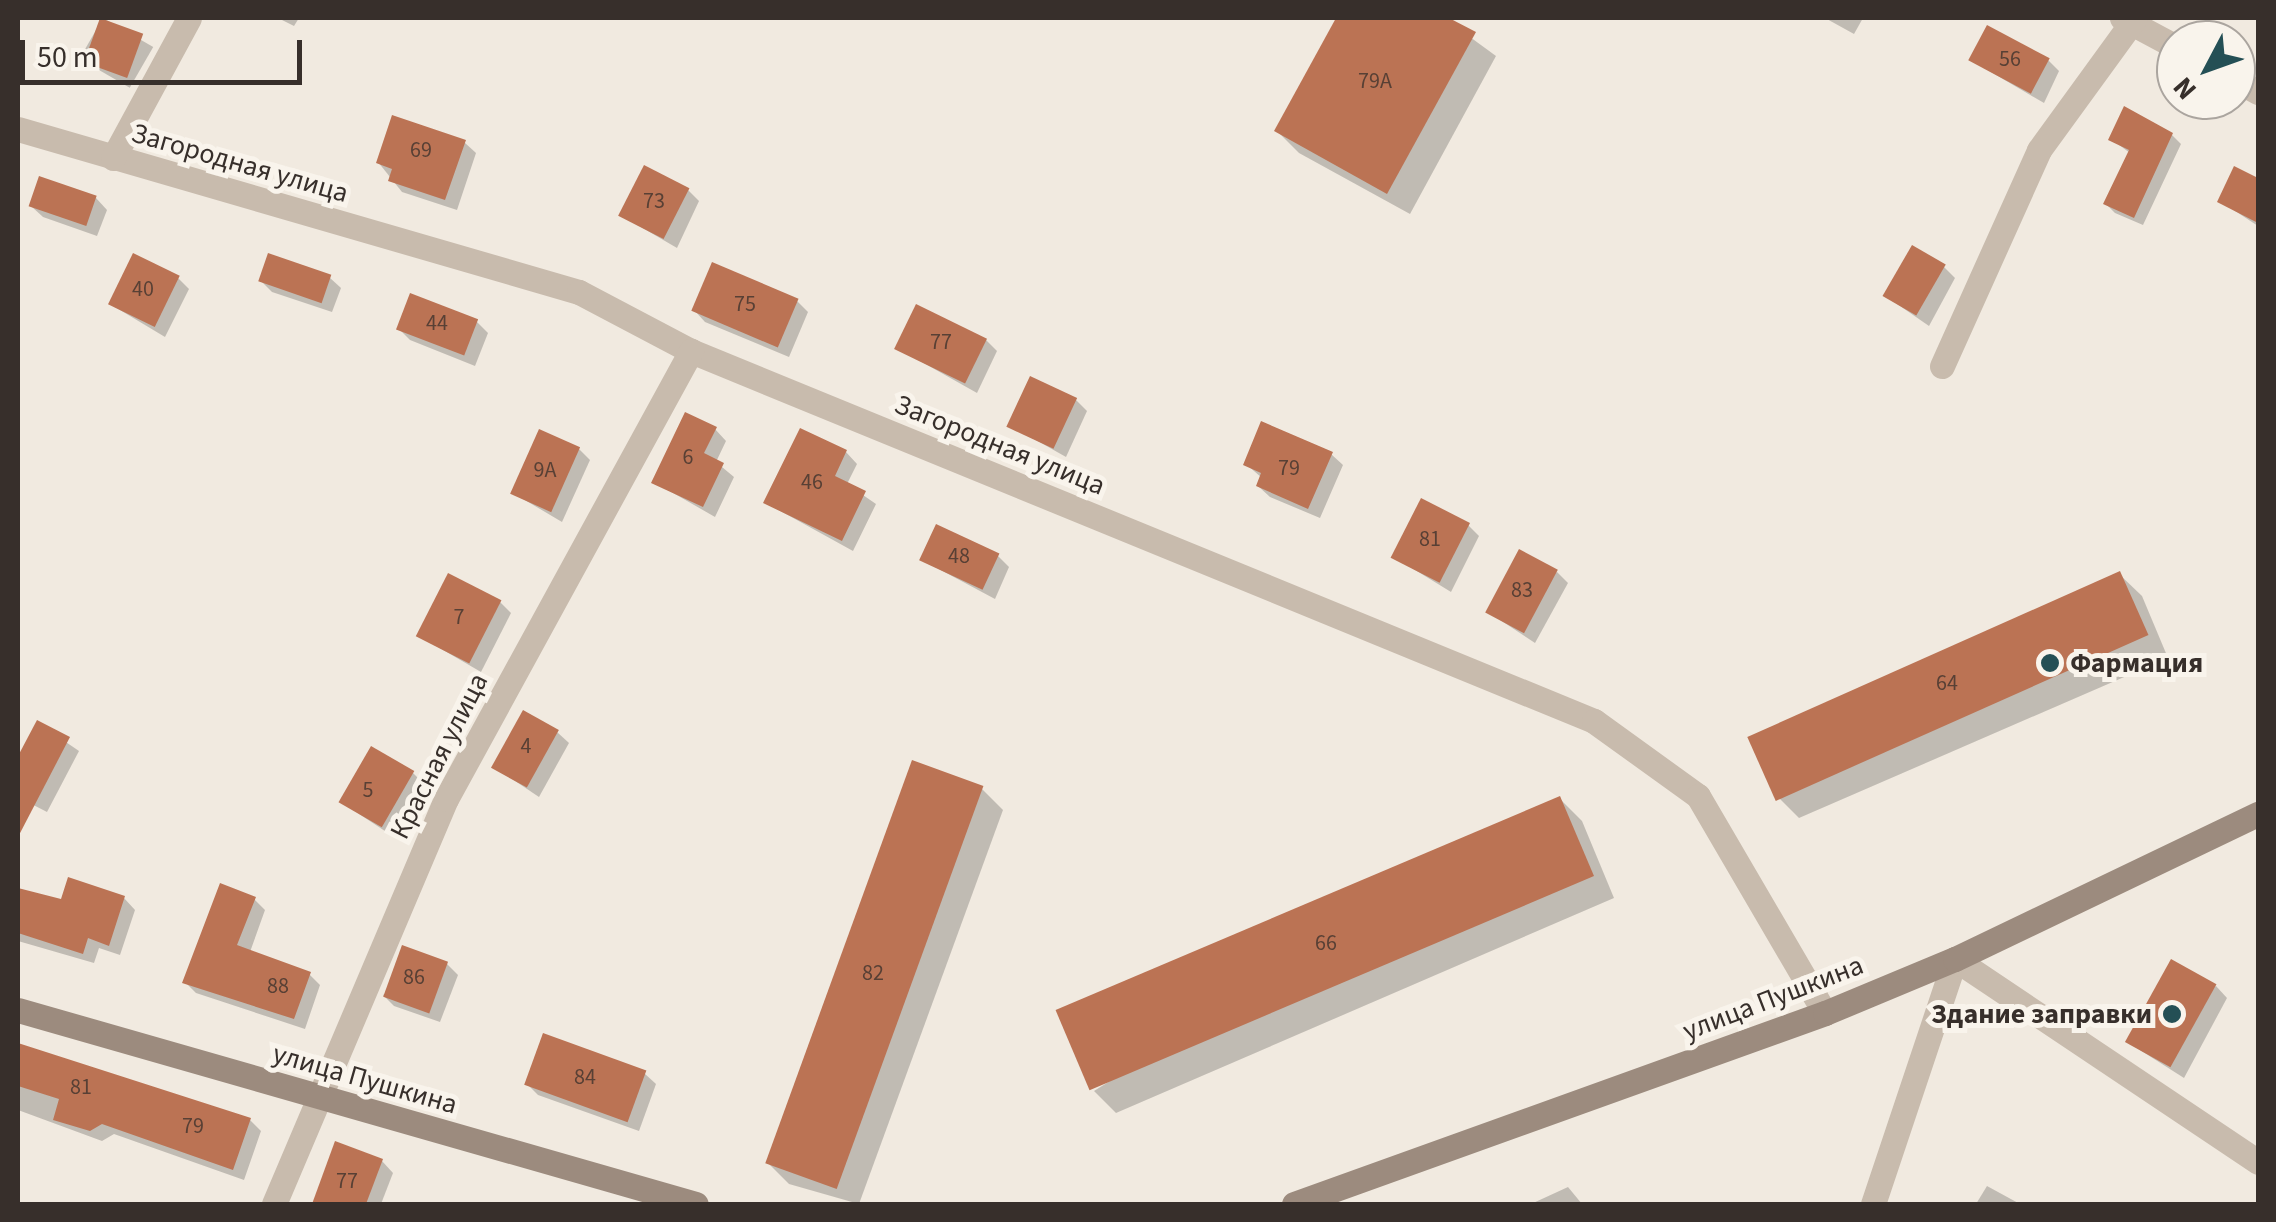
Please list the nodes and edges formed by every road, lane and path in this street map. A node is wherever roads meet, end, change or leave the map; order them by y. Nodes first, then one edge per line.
1 (188, 18) edge
2 (2130, 19) edge
3 (2156, 35) edge
4 (18, 129) edge
5 (113, 158) junction
6 (690, 350) junction
7 (1942, 366) dead end
8 (2258, 814) edge
9 (1955, 960) junction
10 (18, 1010) edge
11 (1825, 1012) junction
12 (320, 1098) junction
13 (2258, 1162) edge
14 (274, 1204) edge
15 (696, 1204) edge
16 (1294, 1204) edge
17 (1873, 1204) edge

1 - 5 street
2 - 3 street
2 - 7 street
4 - 5 street, Загородная улица
5 - 6 street, Загородная улица
6 - 11 street, Загородная улица
6 - 12 street, Красная улица
8 - 9 main road, улица Пушкина
9 - 11 main road, улица Пушкина
9 - 13 street
9 - 17 street
10 - 12 main road, улица Пушкина
11 - 16 main road, улица Пушкина
12 - 14 street, Красная улица
12 - 15 main road, улица Пушкина

